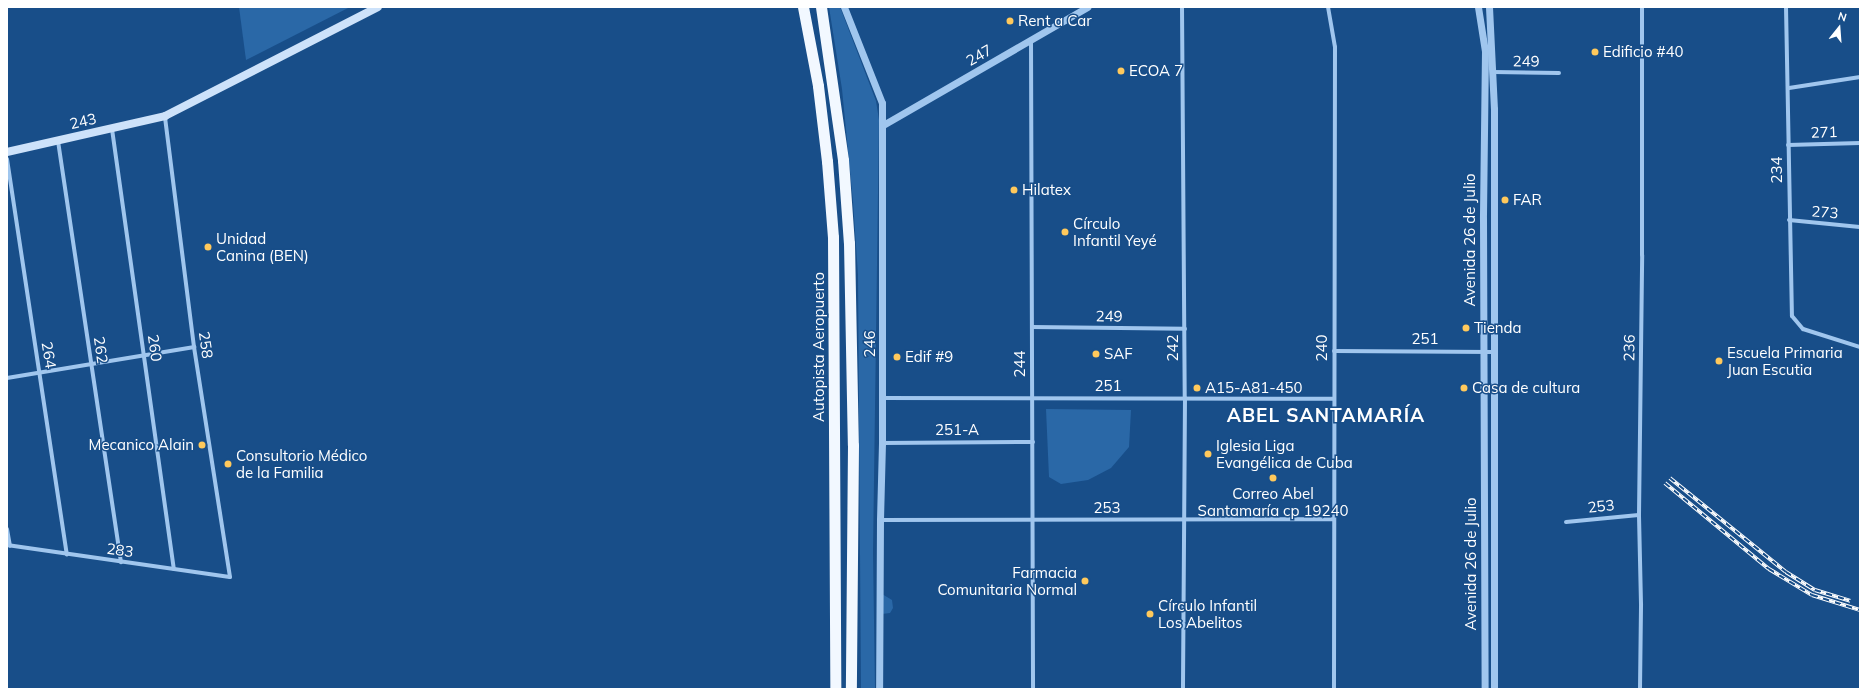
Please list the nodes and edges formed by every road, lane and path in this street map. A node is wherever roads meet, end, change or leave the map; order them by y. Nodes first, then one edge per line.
1 (378, 7) edge
2 (803, 7) edge
3 (821, 7) edge
4 (844, 7) edge
5 (1087, 7) edge
6 (1182, 7) edge
7 (1328, 7) edge
8 (1478, 7) edge
9 (1488, 7) edge
10 (1643, 7) edge
11 (1786, 7) edge
12 (1031, 40) junction
13 (1493, 72) junction
14 (1559, 73) dead end
15 (1860, 77) edge
16 (1788, 88) junction
17 (165, 116) junction
18 (883, 125) junction
19 (112, 129) junction
20 (58, 141) junction
21 (1860, 143) edge
22 (1788, 146) junction
23 (7, 152) edge
24 (7, 158) edge
25 (1789, 220) junction
26 (1860, 227) edge
27 (1032, 327) junction
28 (1185, 329) junction
29 (194, 347) junction
30 (1860, 347) edge
31 (1334, 351) junction
32 (1483, 352) junction
33 (1493, 352) junction
34 (144, 356) junction
35 (91, 365) junction
36 (39, 374) junction
37 (7, 378) edge
38 (882, 398) junction
39 (1032, 398) junction
40 (1185, 398) junction
41 (1333, 398) junction
42 (1032, 442) junction
43 (882, 443) junction
44 (1484, 486) junction
45 (1493, 486) junction
46 (1639, 515) junction
47 (1334, 519) junction
48 (880, 520) junction
49 (1033, 520) junction
50 (1184, 520) junction
51 (1484, 522) junction
52 (1493, 522) junction
53 (1566, 522) dead end
54 (7, 528) edge
55 (8, 546) edge
56 (67, 554) junction
57 (121, 562) junction
58 (174, 569) junction
59 (230, 577) joint
60 (835, 689) edge
61 (851, 689) edge
62 (879, 689) edge
63 (1033, 689) edge
64 (1183, 689) edge
65 (1334, 689) edge
66 (1485, 689) edge
67 (1494, 689) edge
68 (1640, 689) edge

1 - 17 main road, 243
2 - 60 highway, Autopista Aeropuerto
3 - 61 highway, Autopista Aeropuerto
4 - 18 street, 246
5 - 12 street, 247
6 - 28 street, 242
7 - 31 street, 240
8 - 32 street, Avenida 26 de Julio
9 - 13 street, Avenida 26 de Julio
10 - 46 street, 236
11 - 16 street, 234
12 - 18 street, 247
12 - 27 street, 244
13 - 14 street, 249
13 - 33 street, Avenida 26 de Julio
15 - 16 street
16 - 22 street, 234
17 - 19 main road, 243
17 - 29 street, 258
18 - 38 street, 246
19 - 20 main road, 243
19 - 34 street, 260
20 - 23 main road, 243
20 - 35 street, 262
21 - 22 street, 271
22 - 25 street, 234
24 - 36 street, 264
25 - 26 street, 273
25 - 30 street, 234
27 - 28 street, 249
27 - 39 street, 244
28 - 40 street, 242
29 - 34 street
29 - 59 street, 258
31 - 32 street, 251
31 - 41 street, 240
32 - 33 street, 251
32 - 44 street, Avenida 26 de Julio
33 - 45 street, Avenida 26 de Julio
34 - 35 street
34 - 58 street, 260
35 - 36 street
35 - 57 street, 262
36 - 37 street
36 - 56 street, 264
38 - 39 street, 251
38 - 43 street, 246
39 - 40 street, 251
39 - 42 street, 244
40 - 41 street, 251
40 - 50 street, 242
41 - 47 street, 240
42 - 43 street, 251-A
42 - 49 street, 244
43 - 48 street, 246
44 - 45 street
44 - 51 street, Avenida 26 de Julio
45 - 52 street, Avenida 26 de Julio
46 - 53 street, 253
46 - 68 street, 236
47 - 50 street, 253
47 - 65 street, 240
48 - 49 street, 253
48 - 62 street, 246
49 - 50 street, 253
49 - 63 street, 244
50 - 64 street, 242
51 - 52 street
51 - 66 street, Avenida 26 de Julio
52 - 67 street, Avenida 26 de Julio
54 - 55 street
55 - 56 street, 283
56 - 57 street, 283
57 - 58 street, 283
58 - 59 street, 283

